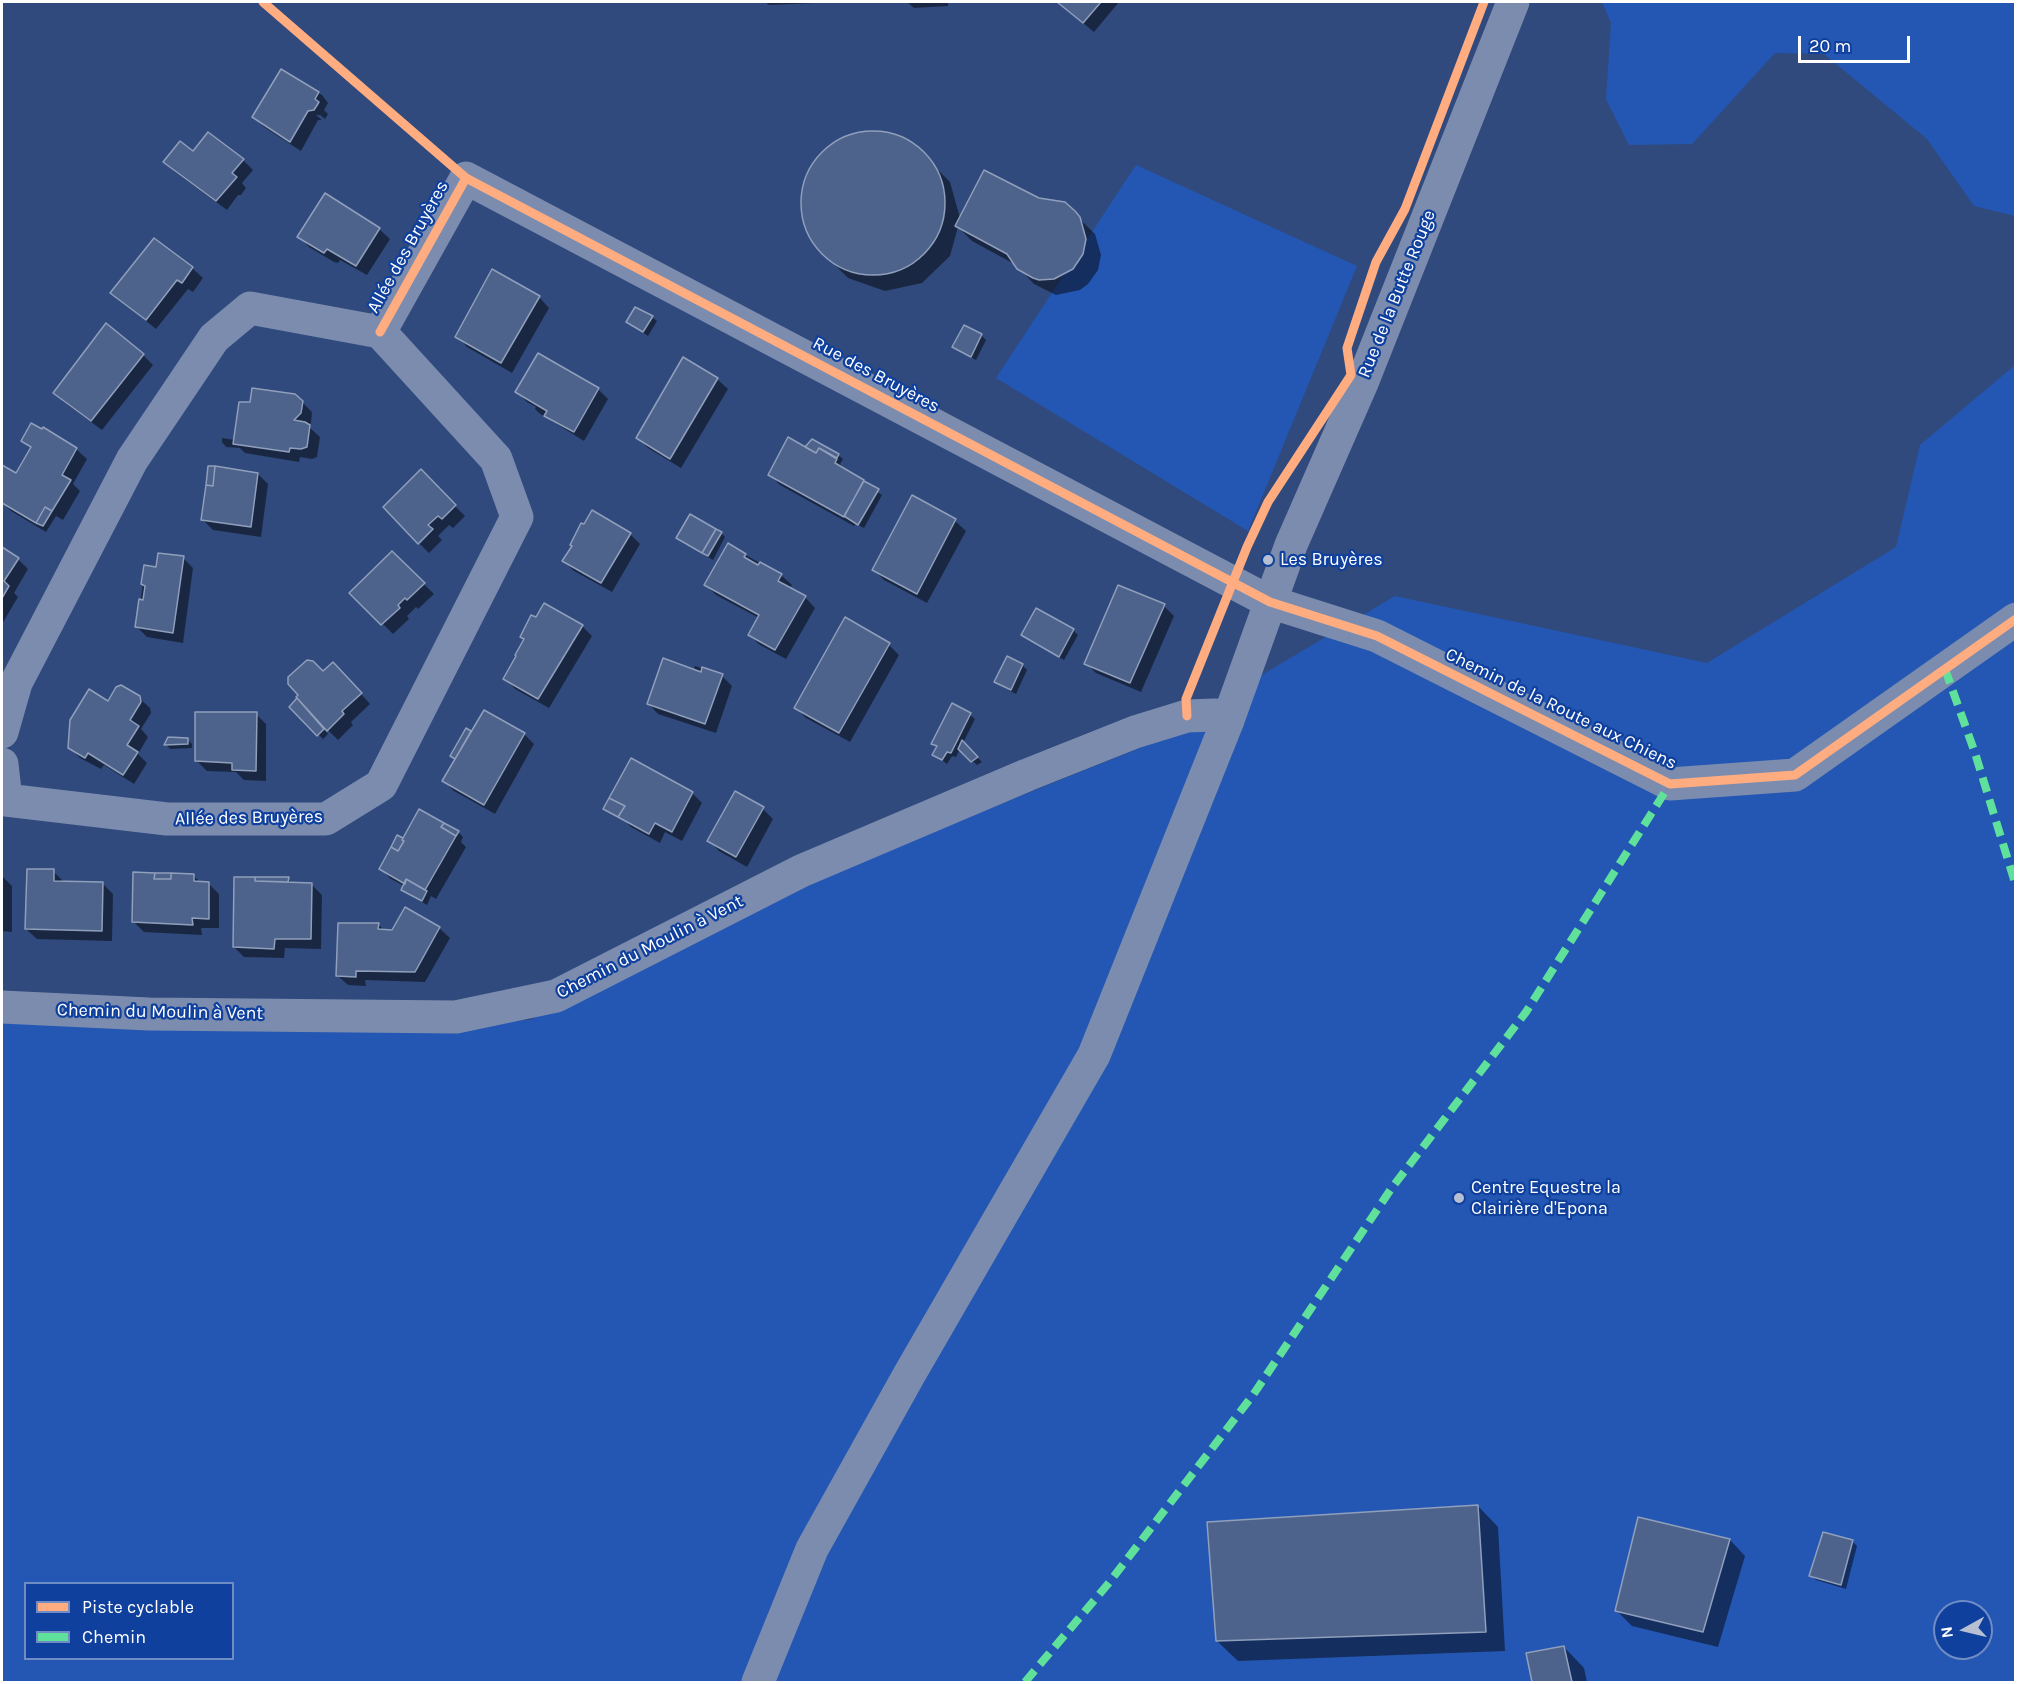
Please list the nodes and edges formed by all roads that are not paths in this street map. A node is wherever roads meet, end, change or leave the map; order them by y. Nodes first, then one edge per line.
1 (1512, 2) edge
2 (466, 178) joint
3 (380, 332) junction
4 (1270, 602) junction
5 (2016, 619) edge
6 (1228, 720) junction
7 (2, 732) edge
8 (2, 764) edge
9 (4, 801) edge
10 (2, 1007) edge
11 (758, 1683) edge

1 - 4 street, Rue de la Butte Rouge
2 - 3 street, Allée des Bruyères
2 - 4 street, Rue des Bruyères
3 - 7 street, Allée des Bruyères
3 - 9 street, Allée des Bruyères
4 - 5 street, Chemin de la Route aux Chiens
4 - 6 street, Rue de la Butte Rouge
6 - 10 street, Chemin du Moulin à Vent
6 - 11 street, Rue de la Butte Rouge
8 - 9 street, Allée des Bruyères

